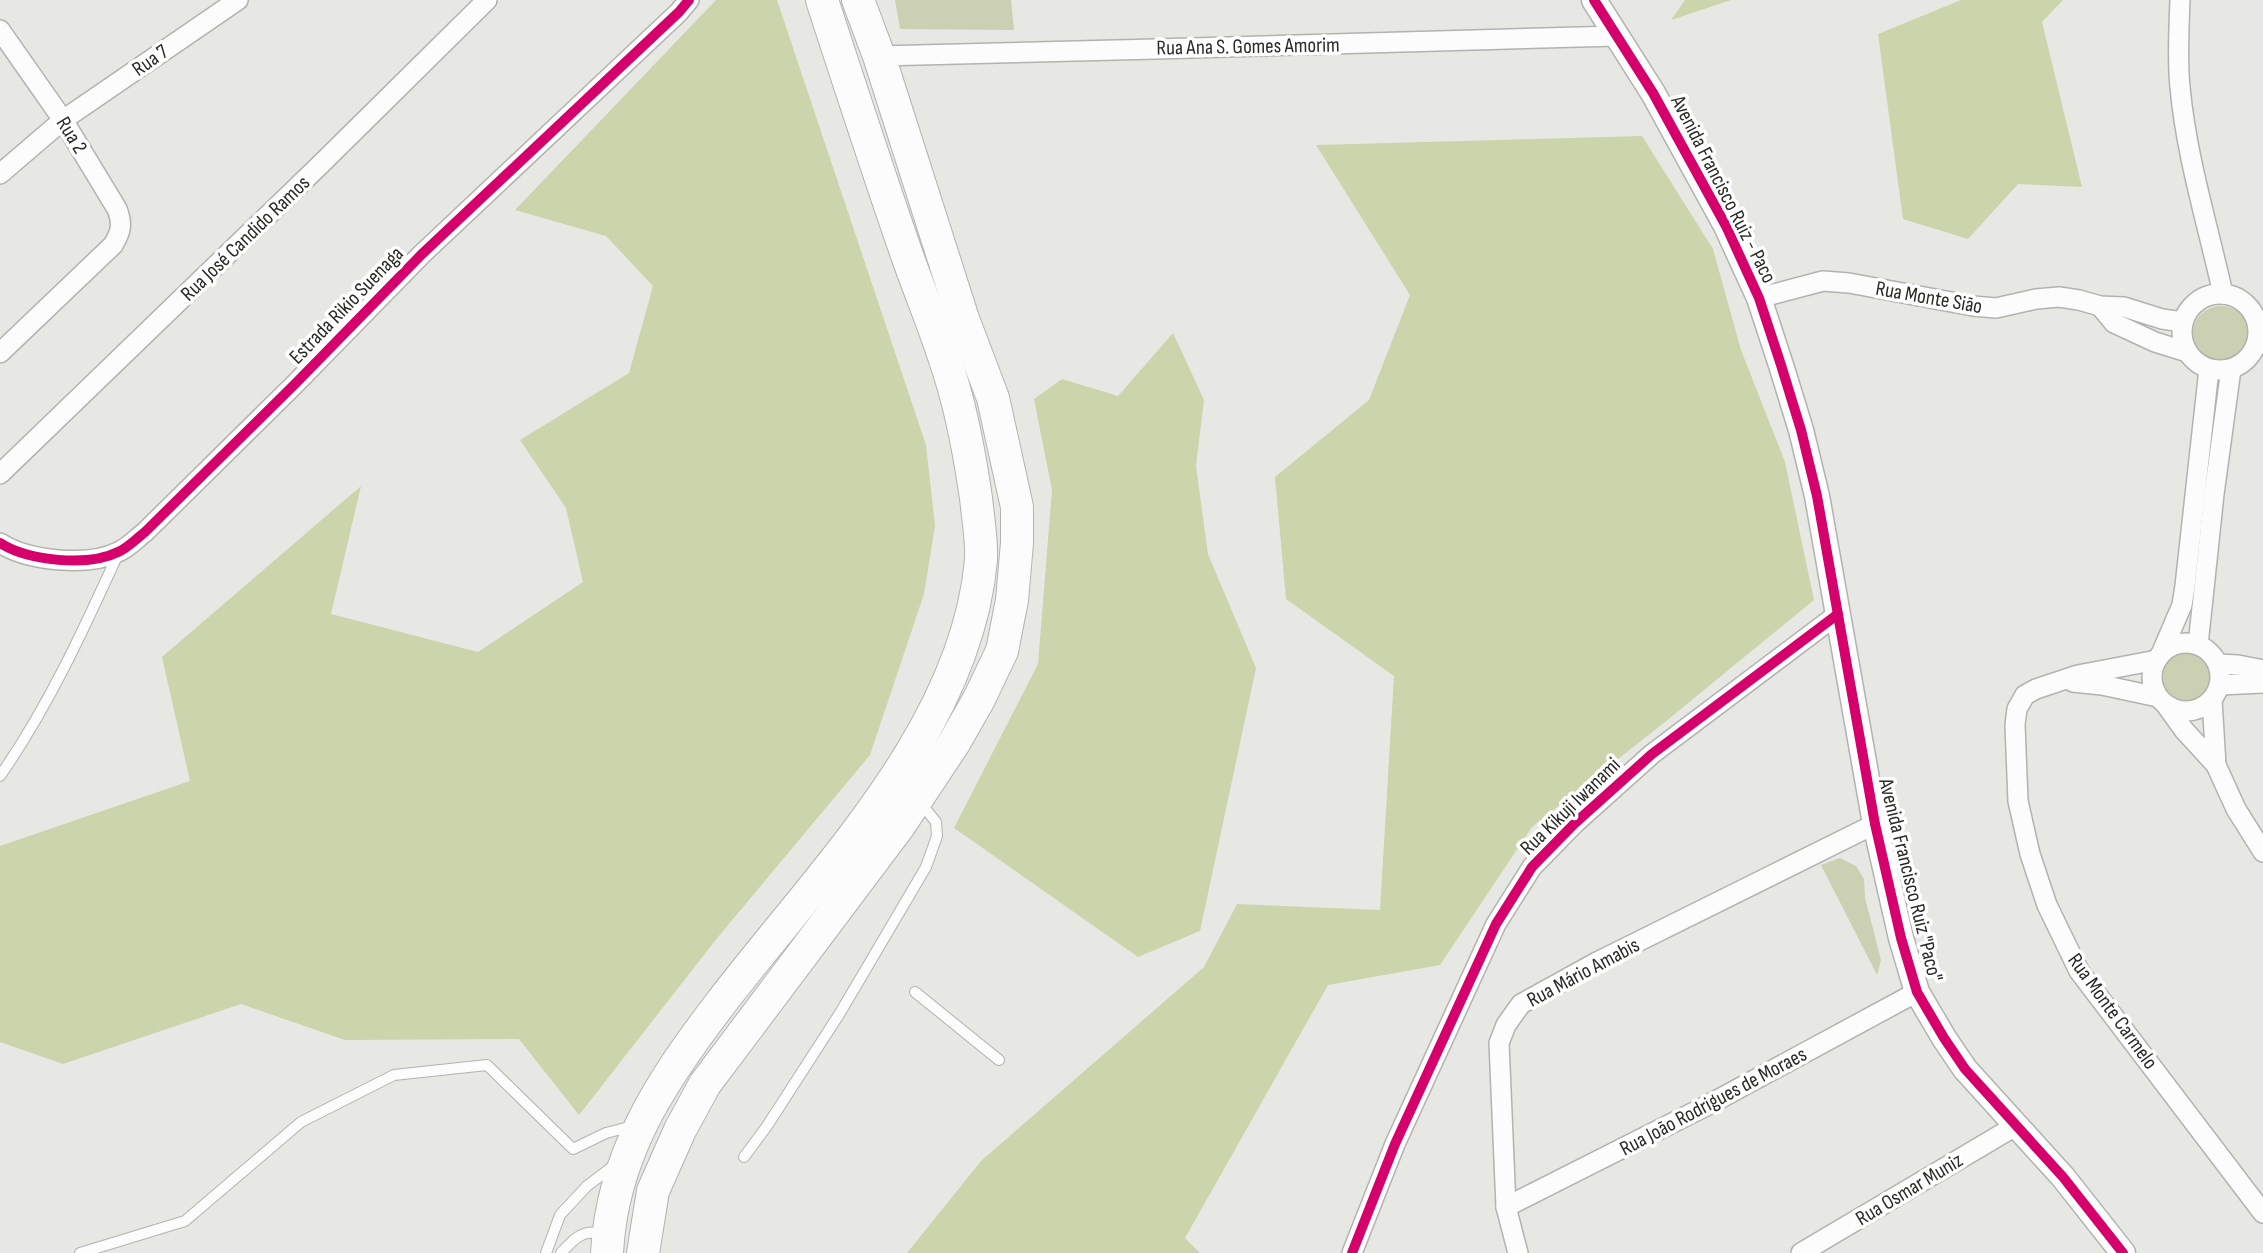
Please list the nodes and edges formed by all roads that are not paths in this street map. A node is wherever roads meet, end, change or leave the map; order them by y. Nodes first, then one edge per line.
1 (238, 0) edge
2 (487, 0) edge
3 (689, 0) edge
4 (822, 0) edge
5 (859, 0) edge
6 (1594, 0) edge
7 (2180, 0) edge
8 (0, 30) edge
9 (1617, 36) junction
10 (879, 56) junction
11 (63, 120) junction
12 (0, 174) edge
13 (2223, 294) junction
14 (1759, 298) junction
15 (2255, 304) edge
16 (2100, 306) junction
17 (2183, 322) junction
18 (2261, 338) edge
19 (2187, 352) junction
20 (0, 353) edge
21 (2209, 369) junction
22 (2231, 369) junction
23 (0, 474) edge
24 (0, 543) edge
25 (119, 552) junction
26 (1838, 614) junction
27 (2198, 645) junction
28 (2159, 657) junction
29 (2218, 664) junction
30 (2263, 670) edge
31 (2058, 681) junction
32 (2263, 683) edge
33 (2216, 692) junction
34 (2162, 701) junction
35 (2216, 765) junction
36 (0, 776) edge
37 (917, 798) junction
38 (1875, 824) junction
39 (2263, 852) edge
40 (915, 992) dead end
41 (1917, 992) junction
42 (999, 1060) dead end
43 (640, 1124) junction
44 (2017, 1125) junction
45 (627, 1155) junction
46 (744, 1157) dead end
47 (1506, 1207) junction
48 (2263, 1213) edge
49 (608, 1247) edge
50 (80, 1253) edge
51 (546, 1253) edge
52 (561, 1253) edge
53 (643, 1253) edge
54 (1352, 1253) edge
55 (1518, 1253) edge
56 (1801, 1253) edge
57 (2123, 1253) edge

1 - 11 street, Rua 7
2 - 23 street, Rua José Candido Ramos
3 - 25 street, Estrada Rikio Suenaga
4 - 43 main road
5 - 10 main road
6 - 9 street, Avenida Francisco Ruiz - Paco
7 - 13 street
8 - 11 street, Rua 2
9 - 10 street, Rua Ana S. Gomes Amorim
9 - 14 street, Avenida Francisco Ruiz - Paco
10 - 37 main road
11 - 12 street, Rua 7
11 - 20 street, Rua 2
13 - 15 street
13 - 17 street
14 - 16 street, Rua Monte Sião
14 - 26 street, Avenida Francisco Ruiz - Paco
15 - 18 street
16 - 17 street, Rua Monte Sião
16 - 19 street, Rua Monte Sião
17 - 19 street
18 - 22 street
19 - 21 street
21 - 22 street
21 - 28 street
22 - 27 street
24 - 25 street, Estrada Rikio Suenaga
25 - 36 lane
26 - 38 street, Avenida Francisco Ruiz "Paco"
26 - 54 street, Rua Kikuji Iwanami
27 - 28 street
27 - 29 street
28 - 31 street, Rua Monte Carmelo
28 - 34 street
29 - 30 street
29 - 33 street
31 - 34 street, Rua Monte Carmelo
31 - 48 street, Rua Monte Carmelo
32 - 33 street
33 - 34 street
33 - 35 street
34 - 35 street
35 - 39 street
37 - 46 lane
37 - 53 main road
38 - 41 street, Avenida Francisco Ruiz "Paco"
38 - 47 street, Rua Mário Amabis
40 - 42 lane
41 - 44 street, Avenida Francisco Ruiz "Paco"
41 - 47 street, Rua João Rodrigues de Moraes
43 - 45 main road
43 - 50 lane
44 - 56 street, Rua Osmar Muniz
44 - 57 street, Avenida Francisco Ruiz "Paco"
45 - 49 main road
45 - 51 lane
47 - 55 street, Rua Mário Amabis
49 - 52 lane

